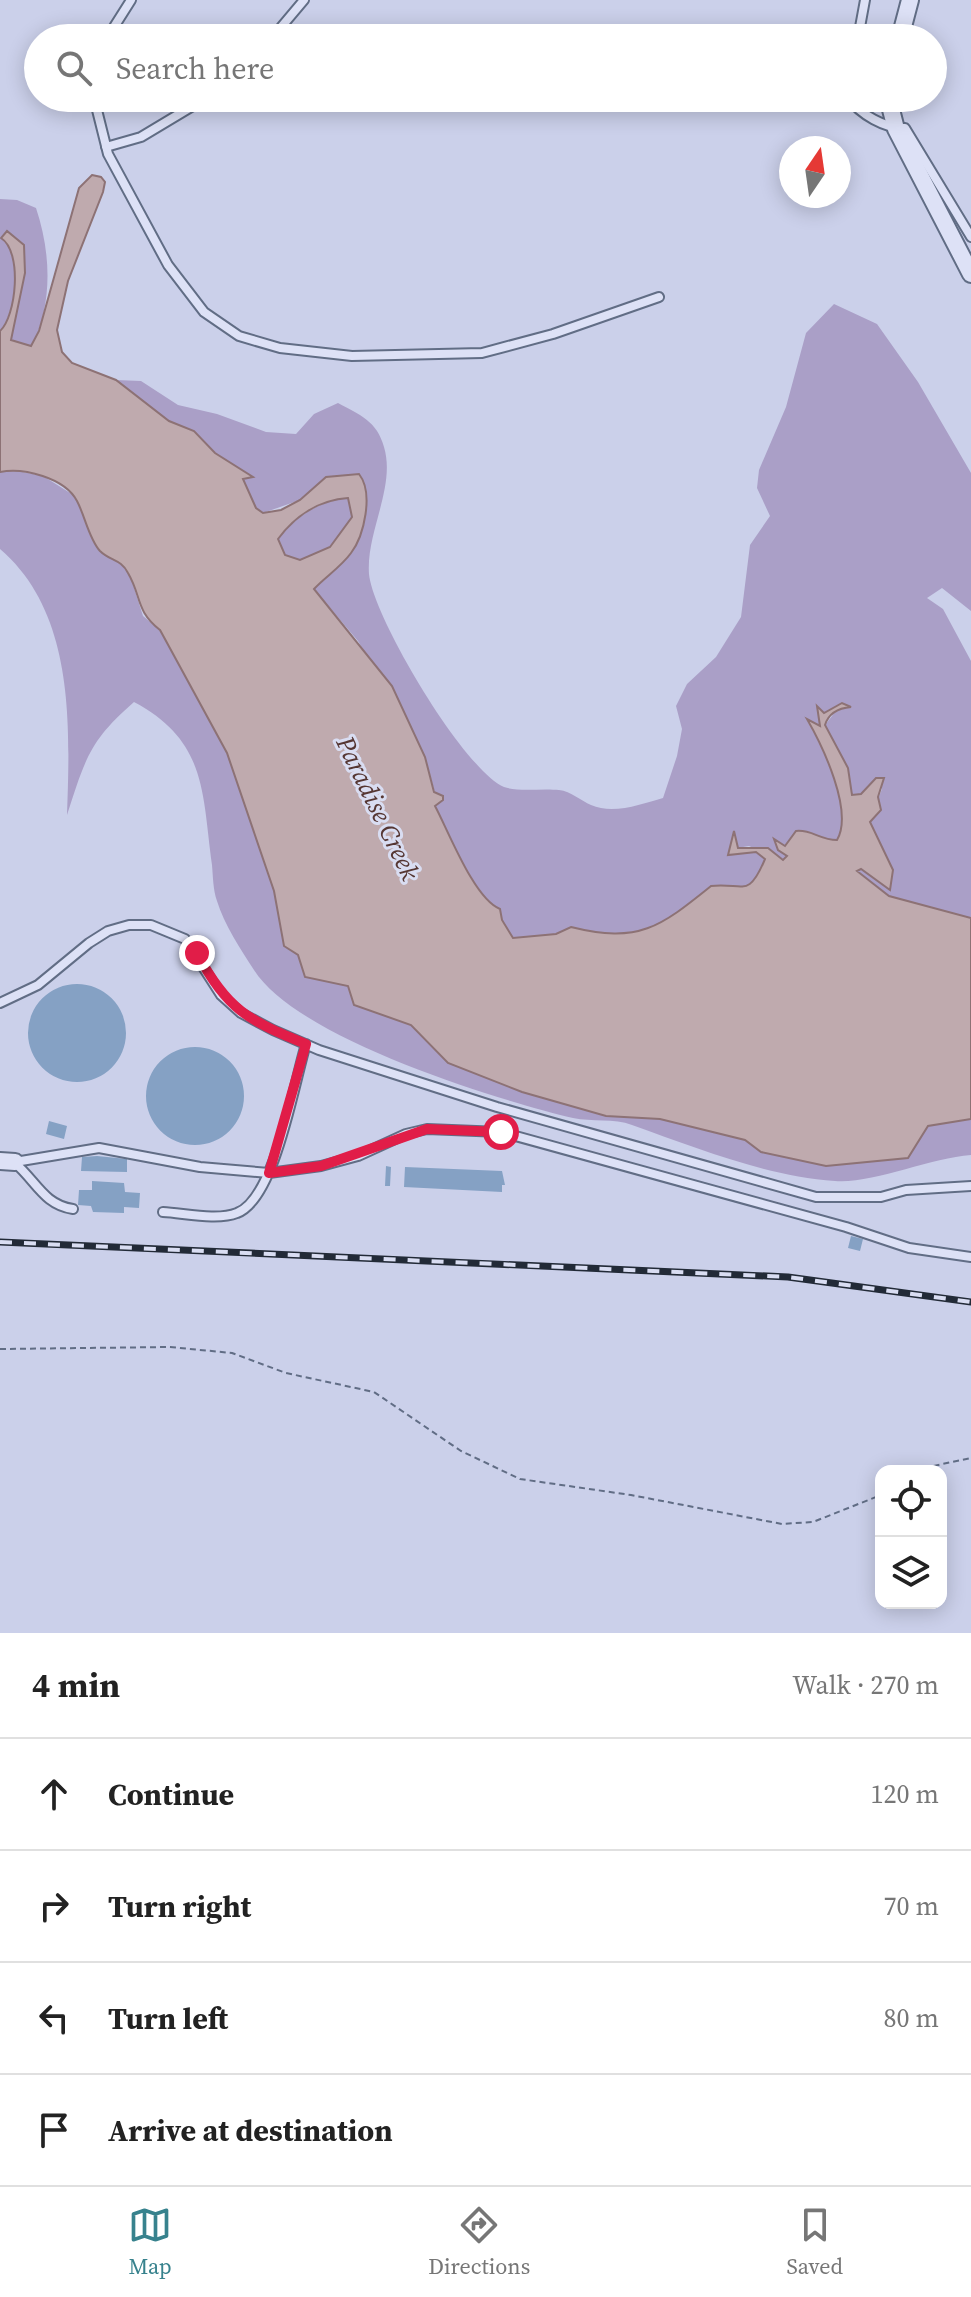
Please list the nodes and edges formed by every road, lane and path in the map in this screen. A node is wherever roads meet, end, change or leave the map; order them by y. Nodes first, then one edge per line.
1 (131, 0) edge
2 (304, 0) edge
3 (865, 0) edge
4 (910, 0) edge
5 (116, 24) edge
6 (284, 24) edge
7 (861, 24) edge
8 (904, 24) edge
9 (97, 112) edge
10 (183, 112) edge
11 (861, 112) edge
12 (892, 112) edge
13 (896, 129) junction
14 (106, 147) junction
15 (971, 237) edge
16 (971, 274) edge
17 (659, 297) dead end
18 (0, 1003) edge
19 (306, 1044) junction
20 (7, 1162) edge
21 (269, 1173) junction
22 (971, 1186) edge
23 (73, 1209) dead end
24 (163, 1212) dead end
25 (971, 1257) edge
26 (0, 1349) edge
27 (971, 1458) edge
28 (938, 1465) edge
29 (875, 1497) edge

1 - 5 lane
2 - 6 lane
3 - 7 lane
4 - 8 street
9 - 14 lane
10 - 14 lane
11 - 13 lane
12 - 13 street
13 - 15 lane
13 - 16 street
14 - 17 lane
18 - 19 lane
19 - 21 lane
19 - 22 lane
20 - 21 lane
20 - 23 lane
21 - 24 lane
21 - 25 lane
26 - 29 path
27 - 28 path

